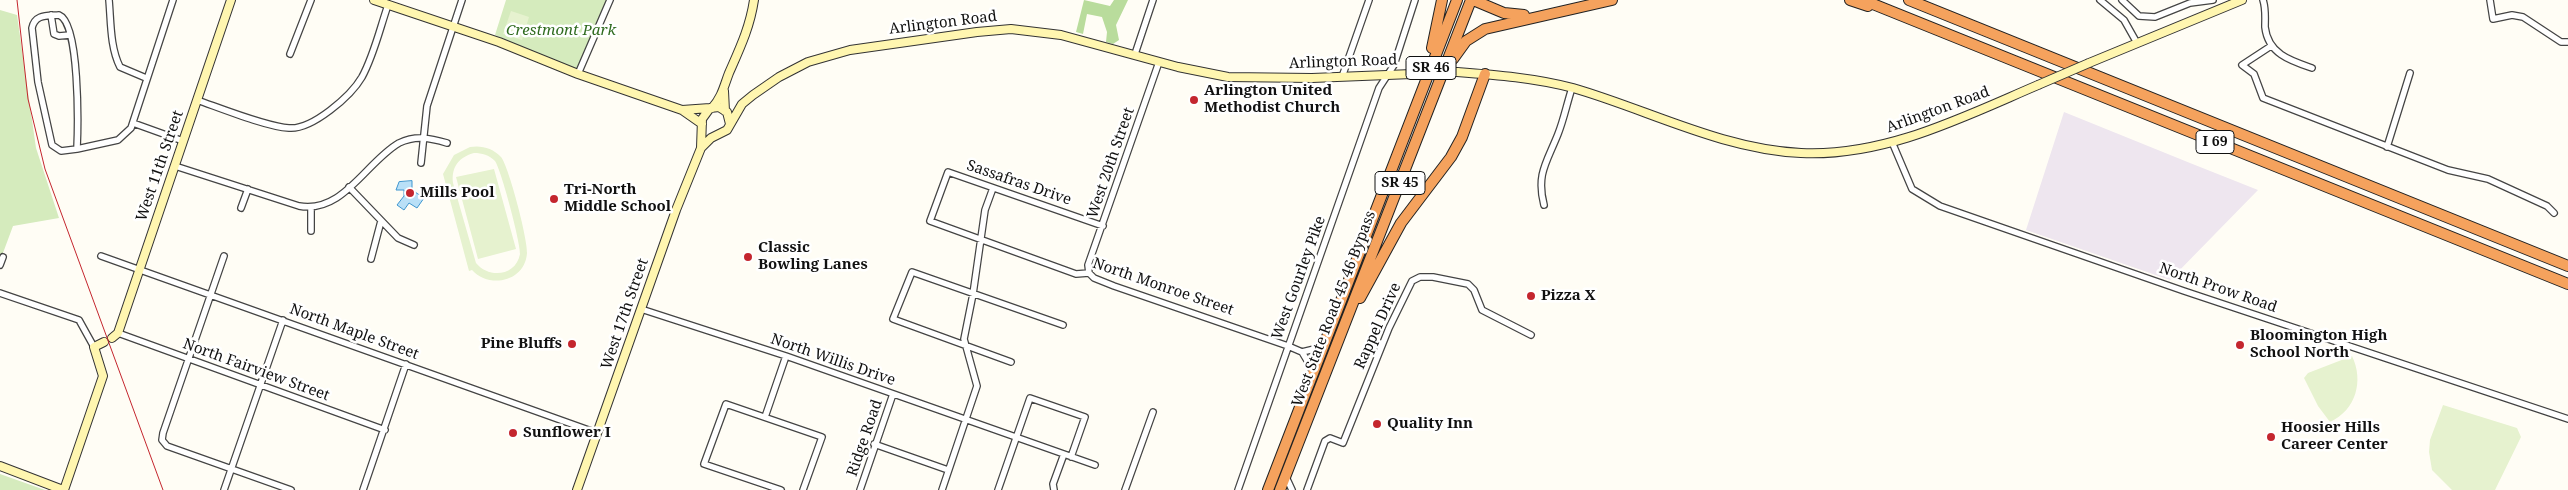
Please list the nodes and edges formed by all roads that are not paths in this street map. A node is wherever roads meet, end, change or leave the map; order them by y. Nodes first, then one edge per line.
1 (108, 0) edge
2 (173, 0) edge
3 (231, 0) edge
4 (312, 0) edge
5 (374, 0) edge
6 (462, 0) edge
7 (610, 0) edge
8 (754, 0) edge
9 (1153, 0) edge
10 (1368, 0) edge
11 (1415, 0) edge
12 (1442, 0) edge
13 (1457, 0) edge
14 (1472, 0) edge
15 (1612, 0) edge
16 (1850, 0) edge
17 (1862, 0) edge
18 (1908, 0) edge
19 (1915, 0) edge
20 (2100, 0) edge
21 (2122, 0) edge
22 (2213, 0) edge
23 (2242, 0) edge
24 (2263, 0) edge
25 (2490, 0) edge
26 (388, 5) junction
27 (1567, 9) junction
28 (1939, 12) junction
29 (51, 15) junction
30 (1920, 23) junction
31 (454, 27) junction
32 (70, 34) junction
33 (2568, 42) edge
34 (2137, 43) junction
35 (2271, 46) junction
36 (290, 54) dead end
37 (1135, 54) junction
38 (1159, 62) junction
39 (2312, 68) dead end
40 (2410, 73) dead end
41 (578, 74) junction
42 (1485, 74) junction
43 (1387, 75) junction
44 (1342, 77) junction
45 (146, 78) junction
46 (1572, 88) junction
47 (724, 91) junction
48 (197, 100) junction
49 (1431, 102) junction
50 (742, 104) junction
51 (711, 108) junction
52 (682, 110) junction
53 (725, 110) junction
54 (133, 123) junction
55 (730, 124) junction
56 (702, 125) junction
57 (716, 136) junction
58 (1404, 136) junction
59 (424, 137) junction
60 (183, 141) junction
61 (1892, 142) junction
62 (447, 143) dead end
63 (2387, 147) junction
64 (701, 148) junction
65 (77, 149) junction
66 (421, 163) dead end
67 (175, 166) junction
68 (349, 187) junction
69 (993, 188) junction
70 (248, 189) junction
71 (1544, 205) dead end
72 (310, 207) junction
73 (241, 208) dead end
74 (2554, 213) dead end
75 (381, 220) junction
76 (930, 221) joint
77 (1103, 226) junction
78 (311, 231) dead end
79 (982, 240) junction
80 (414, 245) dead end
81 (102, 256) dead end
82 (224, 256) dead end
83 (3, 257) dead end
84 (371, 259) dead end
85 (0, 265) edge
86 (2568, 266) edge
87 (140, 269) junction
88 (1089, 273) junction
89 (2568, 284) edge
90 (0, 293) edge
91 (211, 294) junction
92 (973, 294) junction
93 (1351, 308) junction
94 (641, 310) junction
95 (283, 320) junction
96 (1063, 325) dead end
97 (1531, 335) dead end
98 (111, 338) junction
99 (964, 346) junction
100 (1288, 346) junction
101 (94, 347) junction
102 (1323, 347) junction
103 (1302, 352) junction
104 (786, 356) junction
105 (188, 360) junction
106 (1011, 362) dead end
107 (406, 364) junction
108 (1314, 372) junction
109 (260, 386) junction
110 (893, 394) junction
111 (1300, 408) junction
112 (1153, 412) dead end
113 (765, 417) junction
114 (2568, 419) edge
115 (966, 420) junction
116 (1305, 426) junction
117 (385, 430) junction
118 (597, 433) junction
119 (1017, 438) junction
120 (874, 444) junction
121 (1064, 454) junction
122 (1072, 457) junction
123 (1095, 465) dead end
124 (0, 466) edge
125 (231, 468) junction
126 (948, 470) junction
127 (1286, 477) junction
128 (63, 490) edge
129 (224, 490) edge
130 (291, 490) edge
131 (363, 490) edge
132 (577, 490) edge
133 (780, 490) edge
134 (803, 490) edge
135 (860, 490) edge
136 (942, 490) edge
137 (998, 490) edge
138 (1054, 490) edge
139 (1125, 490) edge
140 (1238, 490) edge
141 (1268, 490) edge
142 (1280, 490) edge
143 (1292, 490) edge
144 (1306, 490) edge

1 - 45 street
2 - 45 street
3 - 48 street, West 11th Street
4 - 36 street
5 - 26 street
6 - 31 street
7 - 41 street
8 - 47 street
9 - 37 street
10 - 44 street
11 - 43 street, West Gourley Pike
12 - 58 highway, SR 45
13 - 58 highway, SR 46
14 - 27 highway
14 - 49 highway, West State Road 45 46 Bypass / SR 45
15 - 27 highway
16 - 30 highway
17 - 30 highway, I 69
18 - 28 highway, I 69
19 - 28 highway
20 - 34 street
21 - 22 street
23 - 34 street, Arlington Road
24 - 35 street
25 - 33 street
26 - 31 street
26 - 48 street
27 - 49 highway
28 - 86 highway, I 69
29 - 32 street
29 - 32 street
29 - 65 street
30 - 89 highway, I 69
31 - 41 street
31 - 59 street
32 - 65 street
34 - 61 street, Arlington Road, bridge
35 - 39 street
35 - 63 street
37 - 38 street, Arlington Road
37 - 50 street, Arlington Road
38 - 44 street, Arlington Road
38 - 77 street, West 20th Street
40 - 63 street
41 - 52 street
42 - 43 street, Arlington Road, bridge
42 - 46 street, Arlington Road
42 - 93 highway
43 - 44 street, Arlington Road
43 - 100 street, West Gourley Pike
45 - 54 street
46 - 61 street, Arlington Road
46 - 71 street
47 - 51 street
47 - 53 street
48 - 60 street, West 11th Street
49 - 93 highway, West State Road 45 46 Bypass / SR 45
50 - 53 street, Arlington Road
50 - 55 street, Arlington Road
51 - 52 street
51 - 53 street
51 - 56 street
52 - 56 street
53 - 55 street
54 - 60 street
54 - 65 street
55 - 57 street
56 - 57 street
56 - 64 street, West 17th Street
57 - 64 street, West 17th Street
58 - 102 highway, West State Road 45 46 Bypass / SR 45
59 - 62 street
59 - 66 street
59 - 68 street
60 - 67 street, West 11th Street
61 - 114 street, North Prow Road
63 - 74 street
64 - 94 street, West 17th Street
67 - 70 street
67 - 87 street, West 11th Street
68 - 72 street
68 - 75 street
69 - 76 street, Sassafras Drive
69 - 77 street, Sassafras Drive
69 - 79 street
70 - 72 street
70 - 73 street
72 - 78 street
75 - 80 street
75 - 84 street
76 - 79 street, North Monroe Street
77 - 88 street, West 20th Street
79 - 88 street, North Monroe Street
79 - 92 street
81 - 87 street, North Maple Street
82 - 91 street
83 - 85 street
87 - 91 street, North Maple Street
87 - 98 street, West 11th Street
88 - 100 street, North Monroe Street
90 - 101 street
91 - 95 street, North Maple Street
91 - 105 street
92 - 96 street
92 - 99 street
92 - 99 street
93 - 116 highway, West State Road 45 46 Bypass / SR 45
94 - 104 street, North Willis Drive
94 - 118 street, West 17th Street
95 - 107 street, North Maple Street
95 - 109 street
97 - 144 street, Rappel Drive
98 - 101 street
98 - 105 street, North Fairview Street
99 - 106 street
99 - 115 street
100 - 103 street, North Monroe Street
100 - 140 street, West Gourley Pike
101 - 128 street
102 - 103 street
102 - 108 highway, West State Road 45 46 Bypass / SR 45
103 - 108 street
104 - 110 street, North Willis Drive
104 - 113 street
105 - 109 street, North Fairview Street
105 - 125 street
107 - 117 street
107 - 118 street, North Maple Street
108 - 111 highway, West State Road 45 46 Bypass / SR 45
109 - 117 street, North Fairview Street
109 - 125 street
110 - 115 street, North Willis Drive
110 - 120 street, Ridge Road
111 - 116 highway
111 - 141 highway, West State Road 45 46 Bypass / SR 45
112 - 139 street
113 - 133 street
113 - 134 street
115 - 119 street, North Willis Drive
115 - 126 street
116 - 127 highway, West State Road 45 46 Bypass / SR 45
117 - 131 street
118 - 132 street, West 17th Street
119 - 121 street, North Willis Drive
119 - 122 street
119 - 137 street
120 - 126 street
120 - 135 street, Ridge Road
121 - 122 street, North Willis Drive
121 - 138 street
122 - 123 street, North Willis Drive
124 - 128 street
125 - 129 street
125 - 130 street
126 - 136 street
127 - 142 highway, West State Road 45 46 Bypass / SR 45
127 - 143 street

